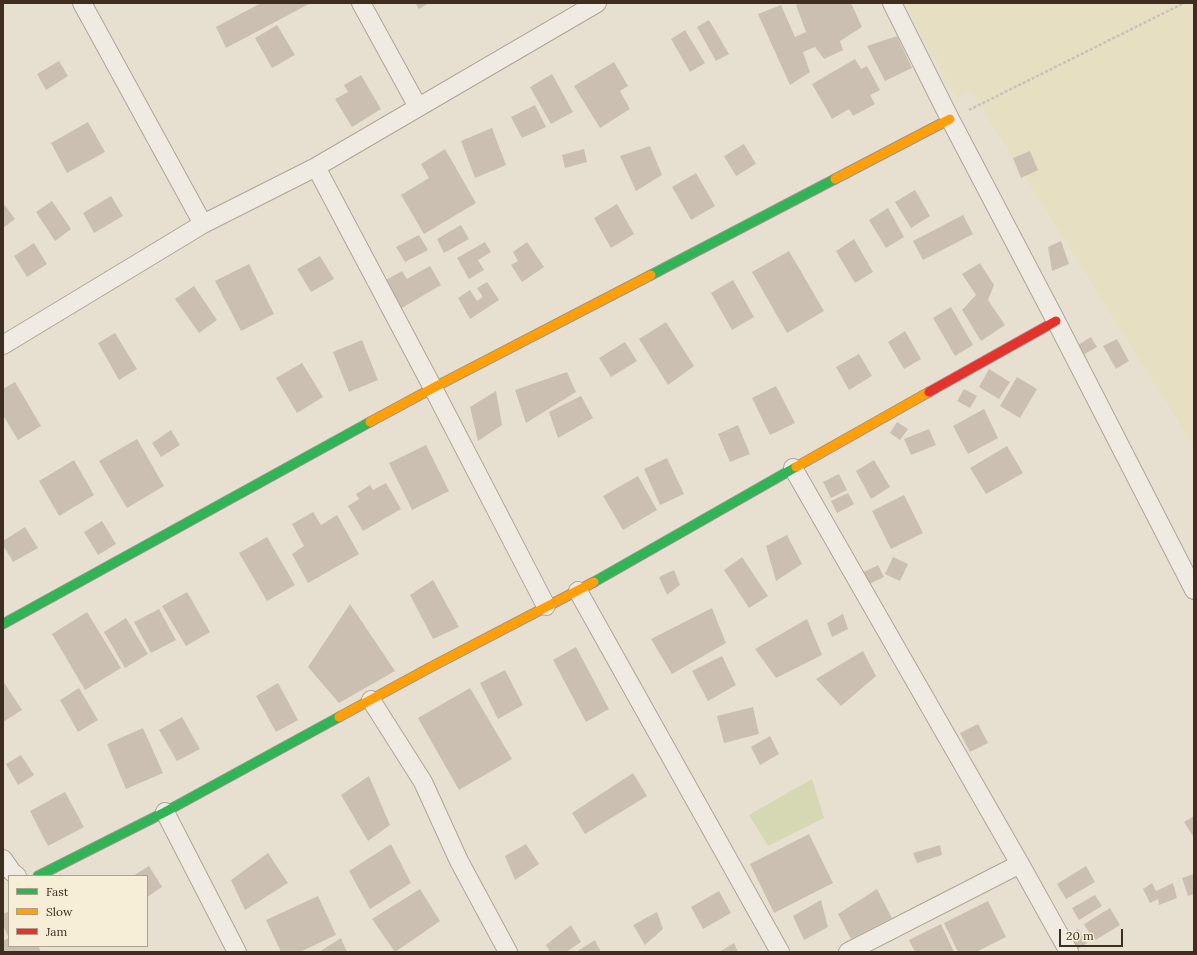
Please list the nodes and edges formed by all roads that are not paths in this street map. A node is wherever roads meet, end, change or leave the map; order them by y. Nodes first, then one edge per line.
1 (82, 3) edge
2 (361, 3) edge
3 (597, 3) edge
4 (892, 3) edge
5 (418, 107) junction
6 (950, 120) junction
7 (316, 167) junction
8 (204, 224) junction
9 (1056, 321) junction
10 (3, 345) edge
11 (433, 388) junction
12 (793, 468) junction
13 (1194, 590) edge
14 (578, 591) junction
15 (546, 606) junction
16 (3, 624) edge
17 (371, 700) junction
18 (165, 812) junction
19 (3, 859) edge
20 (1020, 864) junction
21 (16, 875) edge
22 (40, 875) edge
23 (237, 952) edge
24 (508, 952) edge
25 (780, 952) edge
26 (848, 952) edge
27 (1068, 952) edge

1 - 8 street
2 - 5 street
3 - 5 street
4 - 6 street
5 - 7 street
6 - 9 street
6 - 11 street
7 - 8 street
7 - 11 street
8 - 10 street
9 - 12 street
9 - 13 street
11 - 15 street
11 - 16 street
12 - 14 street
12 - 20 street
14 - 15 street
14 - 25 street
15 - 17 street
17 - 18 street
17 - 24 street
18 - 22 street
18 - 23 street
19 - 21 street
20 - 26 street
20 - 27 street

